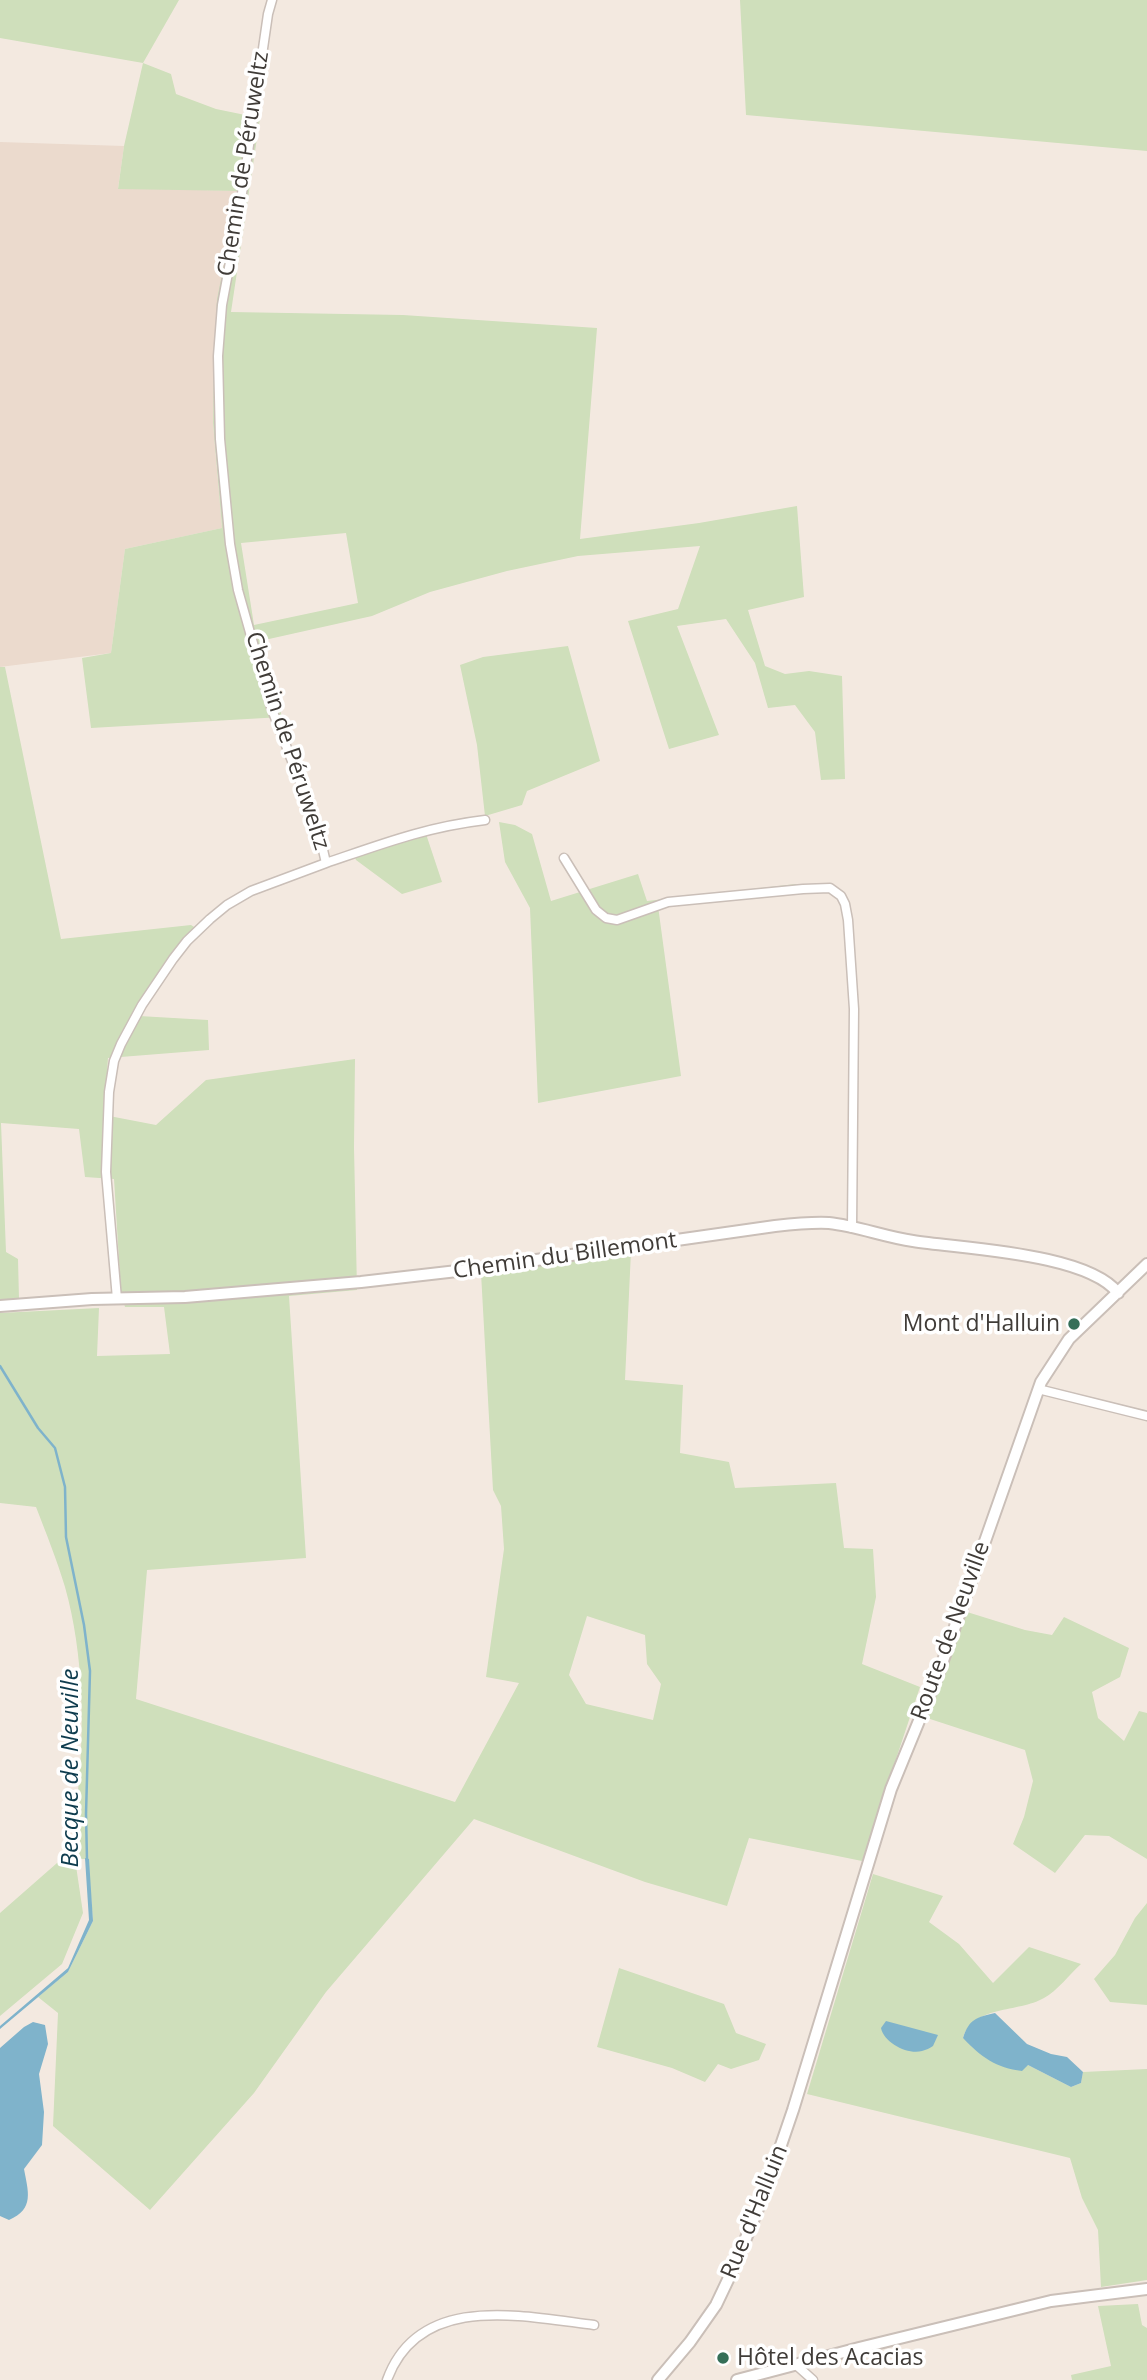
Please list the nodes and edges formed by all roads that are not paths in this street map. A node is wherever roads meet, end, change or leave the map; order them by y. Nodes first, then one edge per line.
1 (272, 0) edge
2 (485, 820) dead end
3 (564, 858) dead end
4 (327, 863) junction
5 (852, 1228) junction
6 (1145, 1267) edge
7 (1118, 1293) junction
8 (117, 1299) junction
9 (0, 1306) edge
10 (1038, 1389) junction
11 (1147, 1416) edge
12 (818, 2027) joint
13 (1147, 2289) edge
14 (594, 2325) dead end
15 (795, 2364) junction
16 (662, 2379) edge
17 (387, 2380) edge
18 (737, 2380) edge
19 (813, 2380) edge

1 - 4 street, Chemin de Péruweltz
2 - 4 street
3 - 5 street
4 - 8 street, Chemin de Péruweltz
5 - 7 main road, Chemin du Billemont
5 - 8 main road, Chemin du Billemont
6 - 7 main road, Route de Neuville
7 - 10 main road, Route de Neuville
8 - 9 main road, Chemin du Billemont
10 - 11 street
10 - 12 main road, Route de Neuville
12 - 16 main road, Rue d'Halluin
13 - 15 main road
14 - 17 street
15 - 18 main road
15 - 19 street

